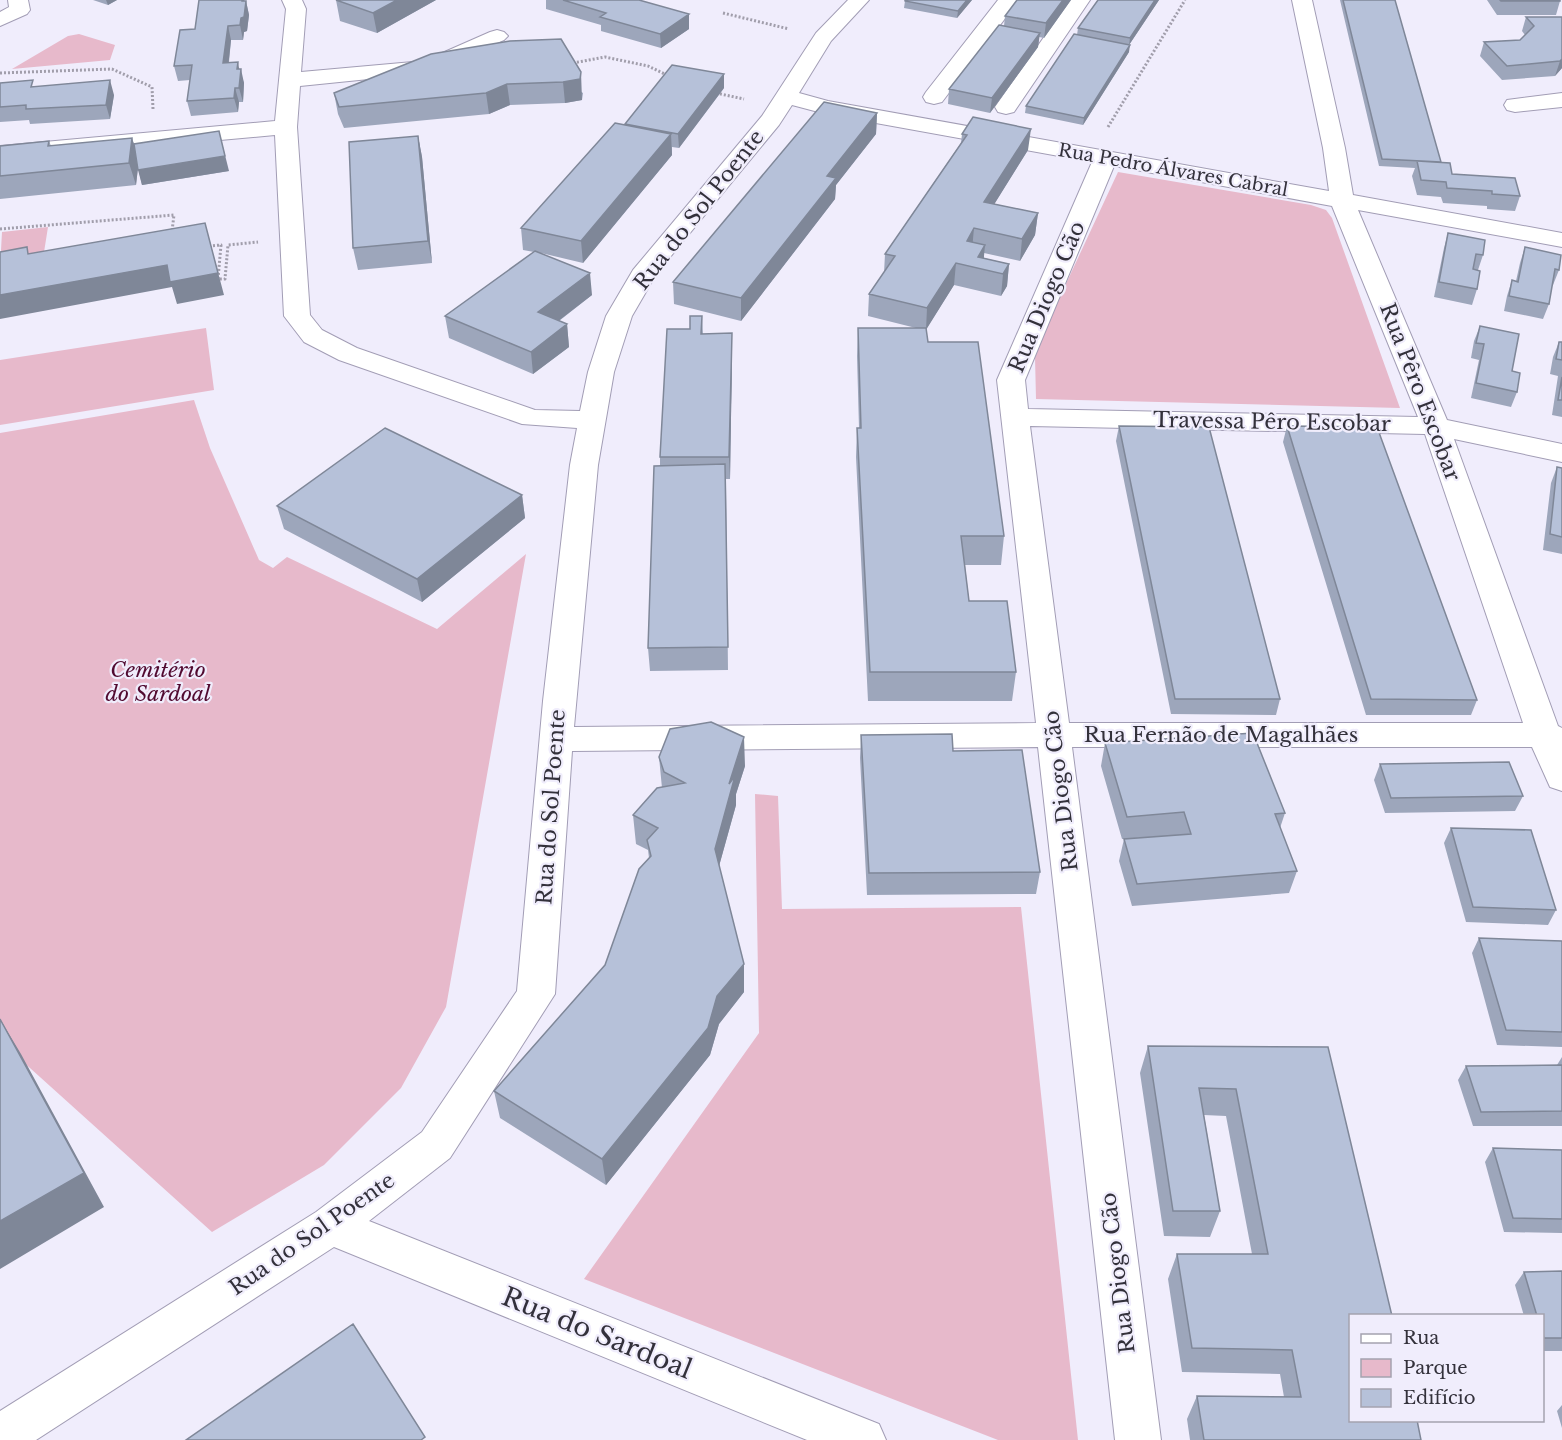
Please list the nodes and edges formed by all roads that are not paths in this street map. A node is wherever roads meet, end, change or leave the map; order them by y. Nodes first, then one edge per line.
1 (18, 0) edge
2 (292, 0) edge
3 (859, 0) edge
4 (1009, 0) edge
5 (1080, 0) edge
6 (1302, 0) edge
7 (0, 20) edge
8 (985, 31) junction
9 (1007, 35) edge
10 (497, 36) dead end
11 (1029, 38) edge
12 (1051, 42) junction
13 (291, 80) junction
14 (934, 97) dead end
15 (1562, 99) edge
16 (783, 101) junction
17 (1515, 105) dead end
18 (1006, 107) dead end
19 (286, 127) junction
20 (0, 153) edge
21 (1098, 157) junction
22 (1342, 201) junction
23 (1562, 240) edge
24 (1015, 417) junction
25 (591, 420) junction
26 (1436, 426) junction
27 (1562, 453) edge
28 (1054, 735) junction
29 (1553, 737) edge
30 (556, 739) junction
31 (1562, 778) edge
32 (331, 1226) junction
33 (0, 1437) edge
34 (863, 1440) edge
35 (1138, 1440) edge

1 - 7 street
2 - 13 street
3 - 16 street, Rua do Sol Poente
4 - 8 street
5 - 12 street
6 - 22 street, Rua Pêro Escobar
8 - 9 street
8 - 14 street
10 - 13 street
11 - 12 street
12 - 18 street
13 - 19 street
15 - 17 street
16 - 21 street, Rua Pedro Álvares Cabral
16 - 25 street, Rua do Sol Poente
19 - 20 street
19 - 25 street
21 - 22 street, Rua Pedro Álvares Cabral
21 - 24 street, Rua Diogo Cão
22 - 23 street, Rua Pedro Álvares Cabral
22 - 26 street, Rua Pêro Escobar
24 - 26 street, Travessa Pêro Escobar
24 - 28 street, Rua Diogo Cão
25 - 30 street, Rua do Sol Poente
26 - 27 street, Travessa Pêro Escobar
26 - 29 street, Rua Pêro Escobar
28 - 29 street, Rua Fernão de Magalhães
28 - 30 street, Rua Fernão de Magalhães
28 - 35 street, Rua Diogo Cão
29 - 31 street, Rua Pêro Escobar
30 - 32 street, Rua do Sol Poente
32 - 33 street, Rua do Sol Poente
32 - 34 street, Rua do Sardoal

